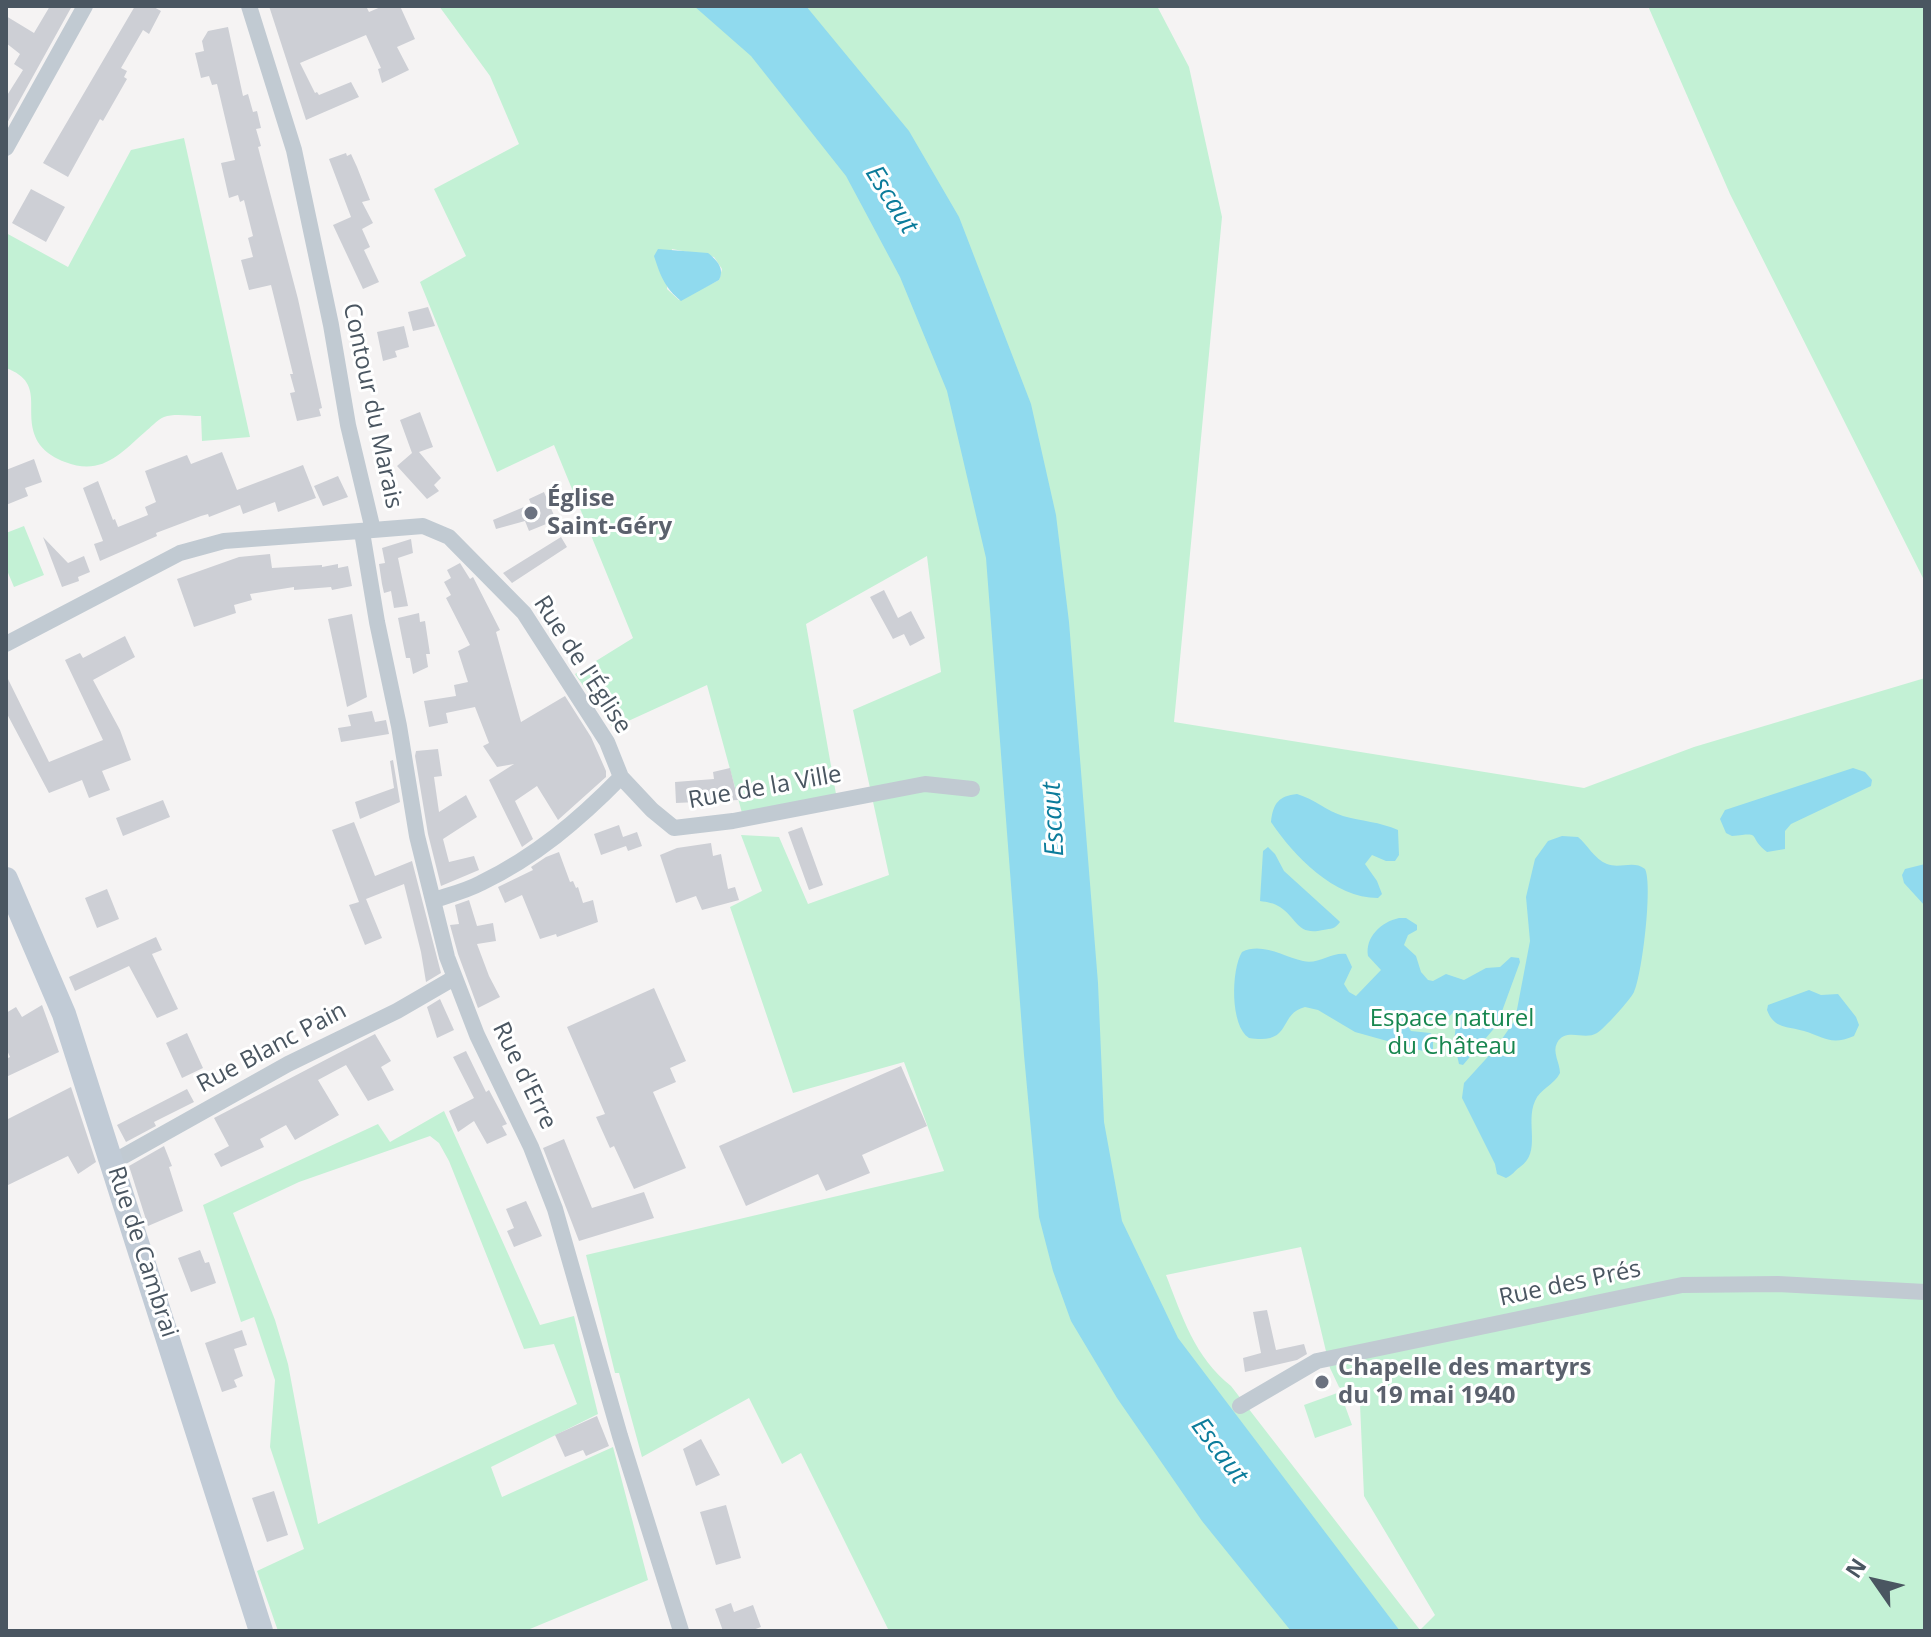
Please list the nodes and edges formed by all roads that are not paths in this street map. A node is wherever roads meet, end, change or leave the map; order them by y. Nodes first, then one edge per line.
1 (85, 6) edge
2 (249, 6) edge
3 (6, 148) edge
4 (368, 531) junction
5 (6, 644) edge
6 (621, 777) junction
7 (972, 789) dead end
8 (6, 879) edge
9 (434, 900) junction
10 (454, 978) junction
11 (113, 1162) junction
12 (1925, 1292) edge
13 (1240, 1406) dead end
14 (261, 1631) edge
15 (681, 1631) edge

1 - 3 street
2 - 4 street, Contour du Marais
4 - 5 street, Contour du Marais
4 - 6 street, Rue de l'Église
4 - 9 street, Rue d'Erre
6 - 7 street, Rue de la Ville
6 - 9 street
8 - 11 street, Rue de Cambrai
9 - 10 street, Rue d'Erre
10 - 11 street, Rue Blanc Pain
10 - 15 street, Rue d'Erre
11 - 14 street, Rue de Cambrai
12 - 13 street, Rue des Prés

